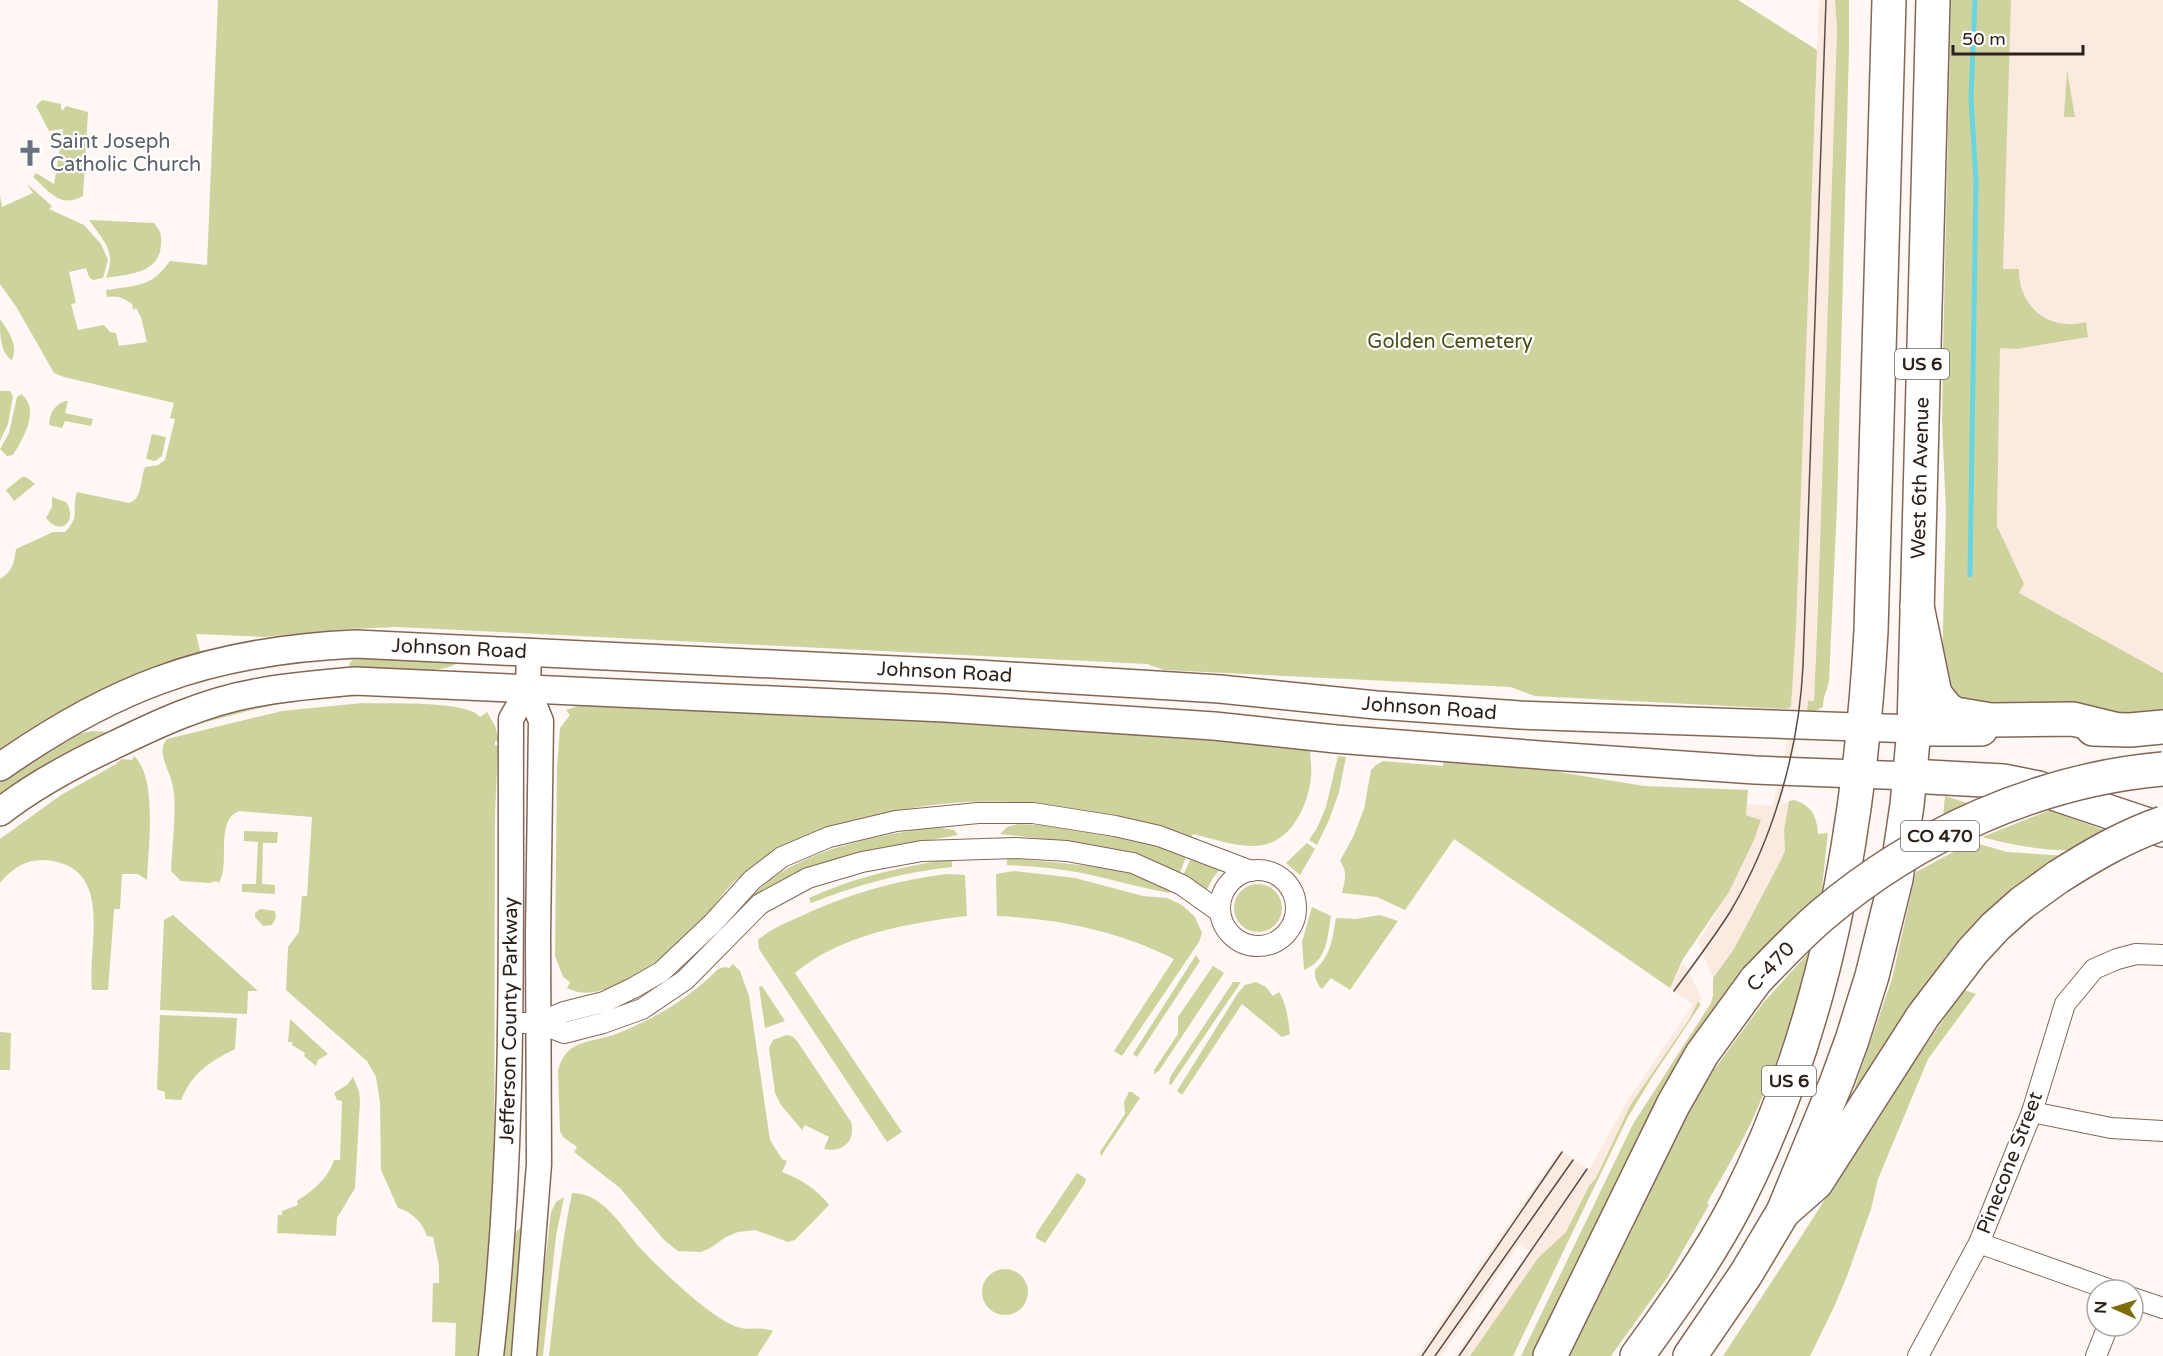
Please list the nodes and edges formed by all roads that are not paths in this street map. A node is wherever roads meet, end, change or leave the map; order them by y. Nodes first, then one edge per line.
1 (1889, 0) edge
2 (1933, 0) edge
3 (1917, 606) junction
4 (530, 651) junction
5 (528, 689) junction
6 (1520, 715) junction
7 (2163, 727) edge
8 (1865, 728) junction
9 (1914, 729) junction
10 (2122, 730) junction
11 (1336, 739) junction
12 (0, 766) edge
13 (2163, 769) edge
14 (1859, 774) junction
15 (1910, 776) junction
16 (0, 812) edge
17 (2163, 823) edge
18 (2163, 830) edge
19 (1251, 871) junction
20 (1220, 912) junction
21 (719, 916) junction
22 (732, 932) junction
23 (2163, 955) edge
24 (509, 1023) junction
25 (538, 1023) junction
26 (2032, 1112) junction
27 (2163, 1131) edge
28 (1783, 1212) junction
29 (1978, 1243) junction
30 (2085, 1281) edge
31 (2145, 1302) edge
32 (2163, 1308) edge
33 (2103, 1338) edge
34 (491, 1356) edge
35 (524, 1356) edge
36 (1550, 1356) edge
37 (1637, 1356) edge
38 (1690, 1356) edge
39 (1918, 1356) edge
40 (2096, 1356) edge

1 - 8 highway, US 6
2 - 3 highway, West 6th Avenue / US 6
3 - 9 highway, West 6th Avenue / US 6
3 - 10 highway
4 - 5 street, Jefferson County Parkway
4 - 6 main road, Johnson Road
4 - 12 main road, Johnson Road
5 - 11 main road, Johnson Road
5 - 16 main road, Johnson Road
5 - 24 street, Jefferson County Parkway
5 - 25 street, Jefferson County Parkway
6 - 8 main road, Johnson Road
6 - 11 main road
7 - 10 highway
8 - 9 main road, Johnson Road
8 - 14 highway, US 6
9 - 10 highway
9 - 15 highway, West 6th Avenue / US 6
11 - 14 main road, Johnson Road
13 - 36 highway, C-470 / CO 470, bridge
14 - 15 main road, Johnson Road
14 - 37 highway, US 6
15 - 18 highway
15 - 28 highway, US 6
17 - 28 highway, bridge
19 - 20 street
19 - 20 street
19 - 21 street
20 - 22 street
21 - 22 street
21 - 25 street
22 - 25 street
23 - 26 street, Pinecone Street
24 - 25 street
24 - 34 street, Jefferson County Parkway
25 - 35 street, Jefferson County Parkway
26 - 27 street
26 - 29 street, Pinecone Street
28 - 38 highway, US 6
29 - 30 street
29 - 39 street, Pinecone Street
31 - 32 street
33 - 40 street

